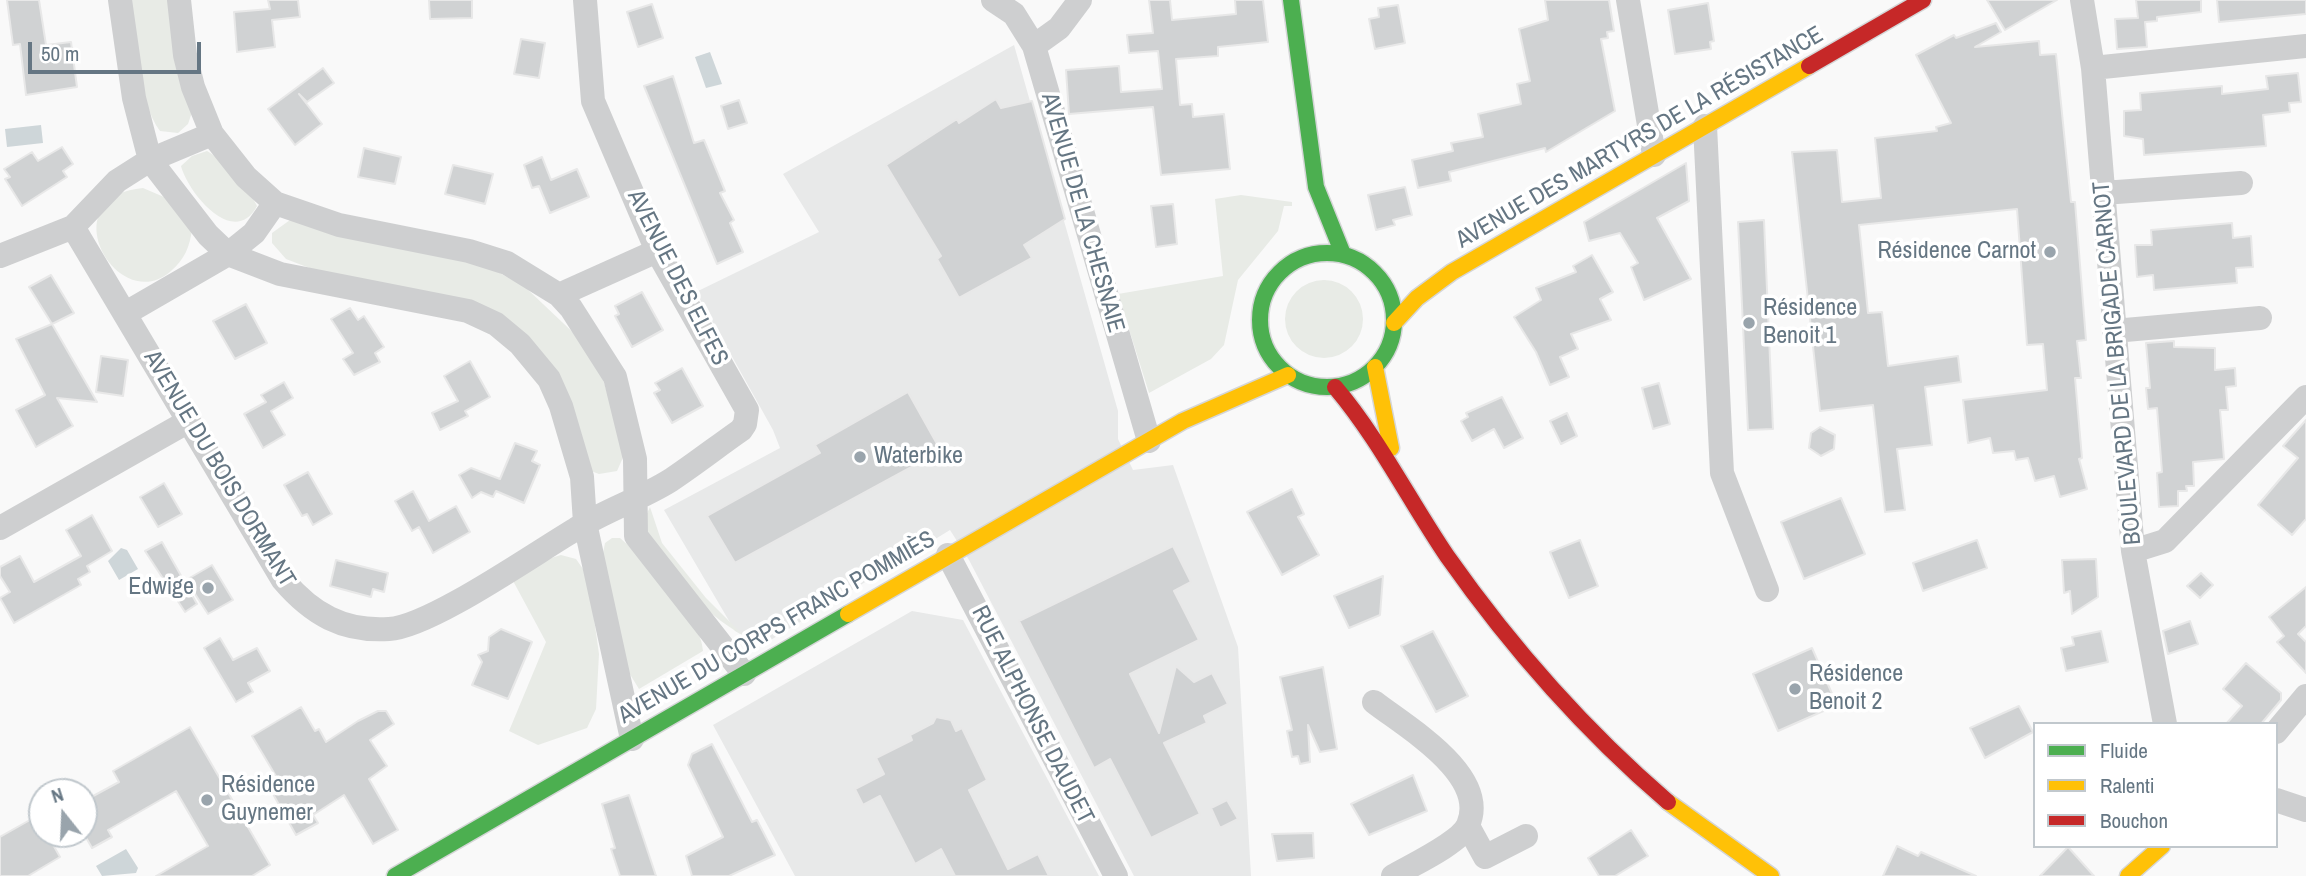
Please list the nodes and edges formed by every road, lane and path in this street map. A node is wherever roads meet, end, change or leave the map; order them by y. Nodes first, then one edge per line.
1 (120, 0) edge
2 (178, 0) edge
3 (585, 0) edge
4 (993, 0) edge
5 (1080, 0) edge
6 (1291, 0) edge
7 (1628, 0) edge
8 (1923, 0) edge
9 (2082, 0) edge
10 (1898, 7) edge
11 (1034, 46) junction
12 (2306, 46) edge
13 (2093, 68) junction
14 (1705, 126) junction
15 (212, 134) junction
16 (1654, 155) junction
17 (150, 160) junction
18 (2241, 183) dead end
19 (1316, 187) junction
20 (2103, 194) junction
21 (275, 202) junction
22 (1308, 219) dead end
23 (73, 227) junction
24 (657, 251) junction
25 (228, 254) junction
26 (1343, 254) junction
27 (0, 257) edge
28 (1372, 270) junction
29 (1452, 272) junction
30 (1398, 274) dead end
31 (1419, 277) dead end
32 (559, 295) junction
33 (126, 313) junction
34 (2260, 318) dead end
35 (1394, 323) junction
36 (2115, 331) junction
37 (1262, 341) junction
38 (1249, 359) dead end
39 (1375, 367) junction
40 (1287, 375) junction
41 (1223, 386) dead end
42 (1335, 387) junction
43 (2306, 397) edge
44 (1183, 421) junction
45 (187, 422) junction
46 (1149, 441) junction
47 (1397, 471) junction
48 (634, 500) junction
49 (586, 523) junction
50 (0, 528) edge
51 (2133, 551) junction
52 (948, 555) junction
53 (1767, 590) dead end
54 (744, 674) junction
55 (2306, 696) edge
56 (1374, 702) dead end
57 (2165, 722) edge
58 (2278, 730) edge
59 (632, 739) junction
60 (2278, 801) edge
61 (2306, 810) edge
62 (1468, 826) junction
63 (1526, 836) dead end
64 (2160, 848) edge
65 (395, 876) edge
66 (1116, 876) edge
67 (1392, 876) edge
68 (1772, 876) edge
69 (2129, 876) edge

1 - 17 street
2 - 15 street
3 - 24 street, AVENUE DES ELFES
4 - 11 street, AVENUE DE LA CHESNAIE
5 - 11 street
6 - 19 main road
7 - 16 street
8 - 10 main road, AVENUE DES MARTYRS DE LA RÉSISTANCE
9 - 13 street, BOULEVARD DE LA BRIGADE CARNOT
10 - 14 main road, AVENUE DES MARTYRS DE LA RÉSISTANCE
11 - 46 street, AVENUE DE LA CHESNAIE
12 - 13 street
13 - 20 street, BOULEVARD DE LA BRIGADE CARNOT
14 - 16 main road, AVENUE DES MARTYRS DE LA RÉSISTANCE
14 - 53 street
15 - 17 street
15 - 21 street
16 - 29 main road, AVENUE DES MARTYRS DE LA RÉSISTANCE
17 - 23 street
17 - 25 street
18 - 20 street
19 - 22 main road
19 - 26 main road
20 - 36 street, BOULEVARD DE LA BRIGADE CARNOT
21 - 25 street
21 - 32 street
23 - 27 street
23 - 33 street, AVENUE DU BOIS DORMANT
24 - 32 street
24 - 48 street, AVENUE DES ELFES
25 - 33 street
25 - 49 street
26 - 28 main road
26 - 37 main road
28 - 30 main road
28 - 35 main road
29 - 31 main road, AVENUE DES MARTYRS DE LA RÉSISTANCE
29 - 35 main road, AVENUE DES MARTYRS DE LA RÉSISTANCE
32 - 48 street
33 - 45 street, AVENUE DU BOIS DORMANT
34 - 36 street
35 - 39 main road
36 - 51 street, BOULEVARD DE LA BRIGADE CARNOT
37 - 38 main road
37 - 40 main road
39 - 42 main road
39 - 47 main road
40 - 42 main road
40 - 44 main road, AVENUE DU CORPS FRANC POMMIÈS
41 - 44 main road, AVENUE DU CORPS FRANC POMMIÈS
42 - 47 main road
43 - 51 street
44 - 46 main road, AVENUE DU CORPS FRANC POMMIÈS
45 - 49 street, AVENUE DU BOIS DORMANT
45 - 50 street
46 - 52 main road, AVENUE DU CORPS FRANC POMMIÈS
47 - 68 main road
48 - 49 street, AVENUE DU BOIS DORMANT
48 - 54 street
49 - 59 street
51 - 57 street, BOULEVARD DE LA BRIGADE CARNOT
52 - 54 main road, AVENUE DU CORPS FRANC POMMIÈS
52 - 66 street, RUE ALPHONSE DAUDET
54 - 59 main road, AVENUE DU CORPS FRANC POMMIÈS
55 - 58 street
56 - 62 street
59 - 65 main road, AVENUE DU CORPS FRANC POMMIÈS
60 - 61 street
62 - 63 street
62 - 67 street
64 - 69 main road

